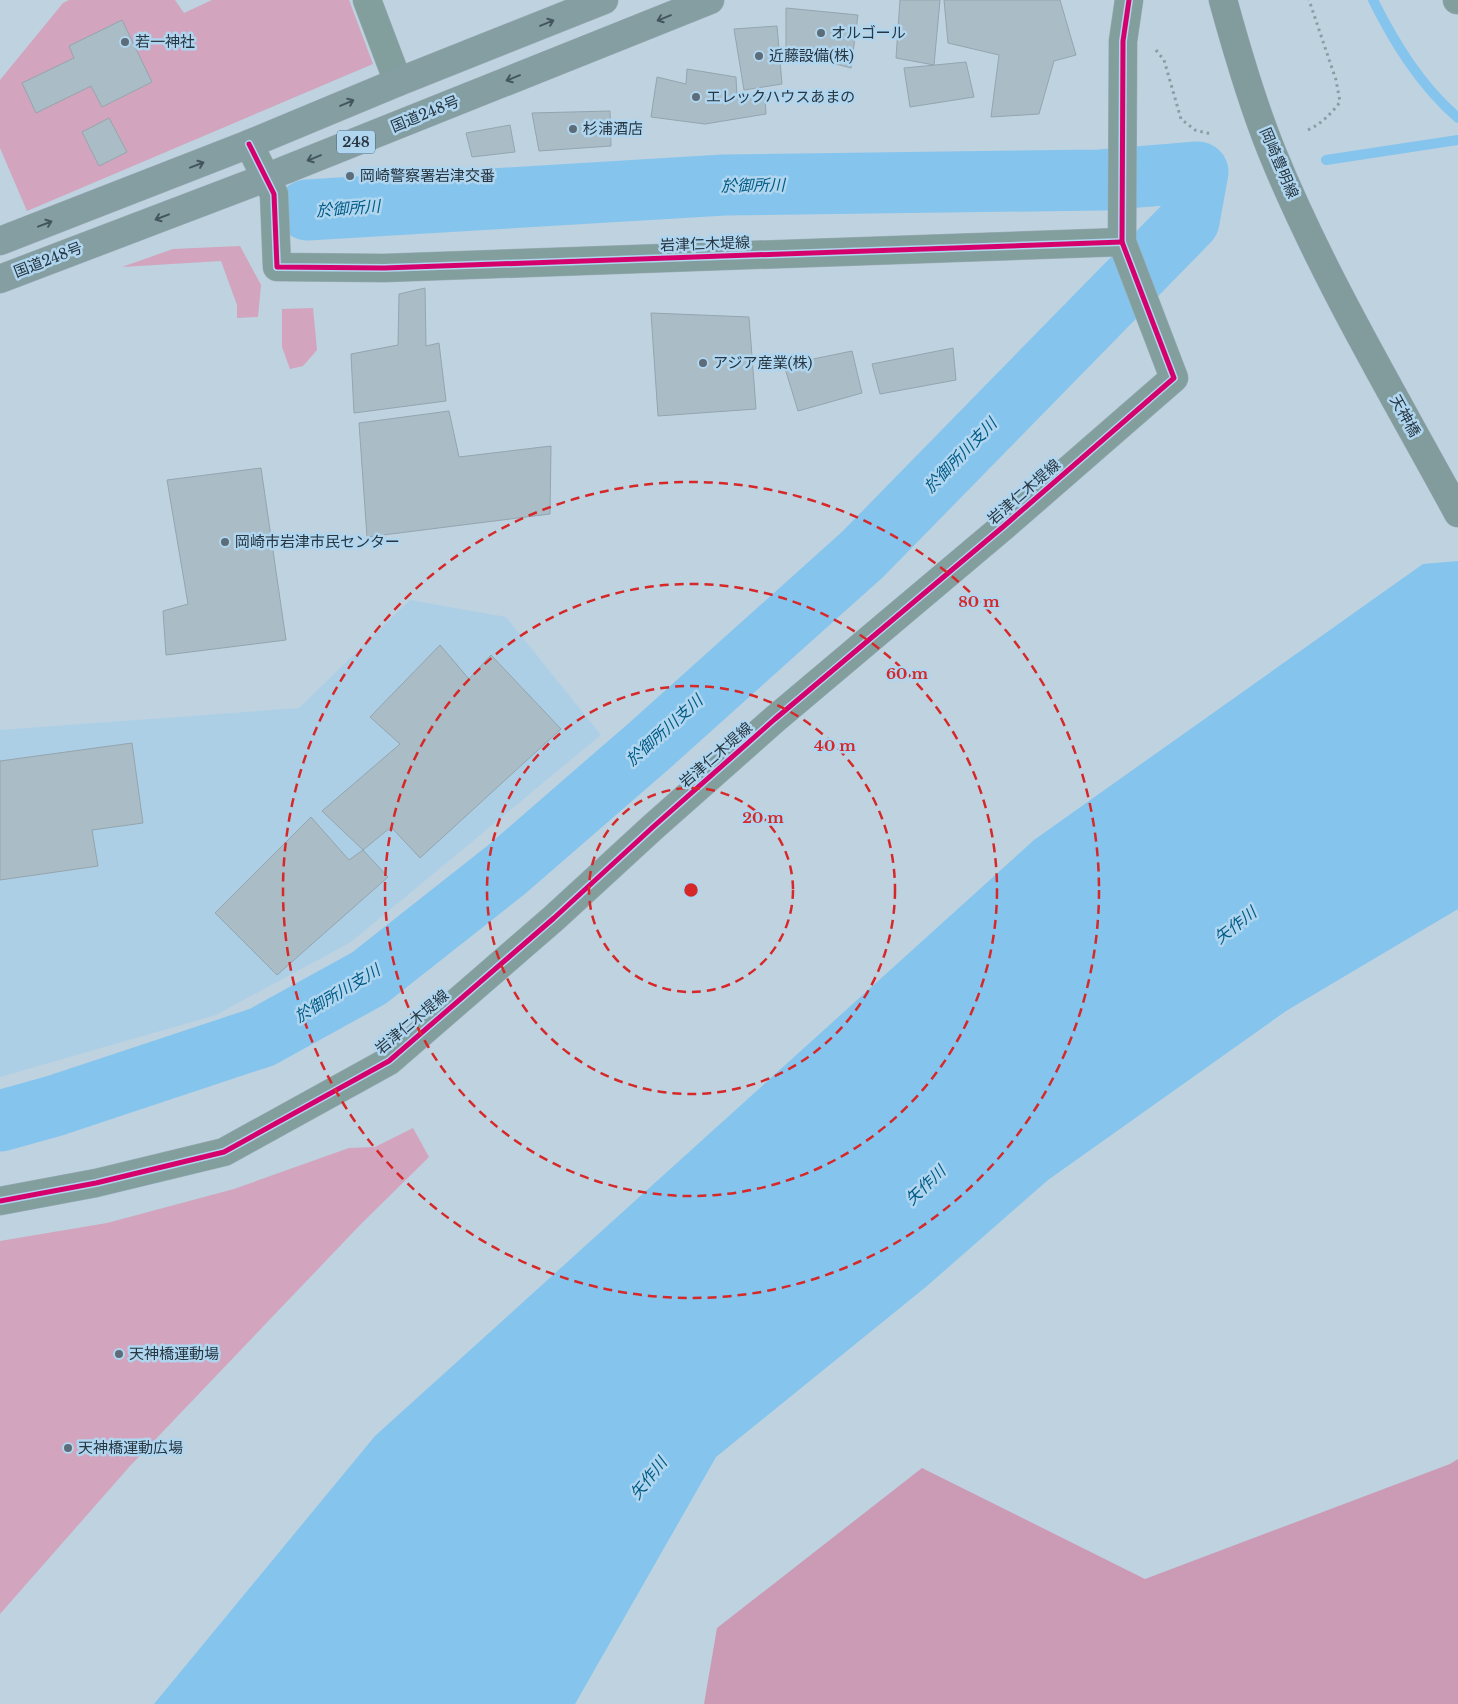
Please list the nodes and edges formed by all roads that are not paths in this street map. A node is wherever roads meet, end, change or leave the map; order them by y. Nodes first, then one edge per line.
1 (366, 0) edge
2 (604, 0) edge
3 (710, 0) edge
4 (1129, 0) edge
5 (1223, 0) edge
6 (398, 82) junction
7 (249, 144) junction
8 (265, 178) junction
9 (0, 241) edge
10 (1122, 242) junction
11 (0, 278) edge
12 (1352, 318) joint
13 (1458, 513) edge
14 (0, 1201) edge

1 - 6 street
6 -> 2 highway, 248
3 -> 8 highway, 国道248号 / 248
4 - 10 street
5 - 12 main road, 岡崎豊明線
7 -> 6 highway, 248
7 - 8 street
9 -> 7 highway, 248
8 - 10 street, 岩津仁木堤線
8 -> 11 highway, 国道248号 / 248
10 - 14 street, 岩津仁木堤線
12 - 13 main road, 天神橋

